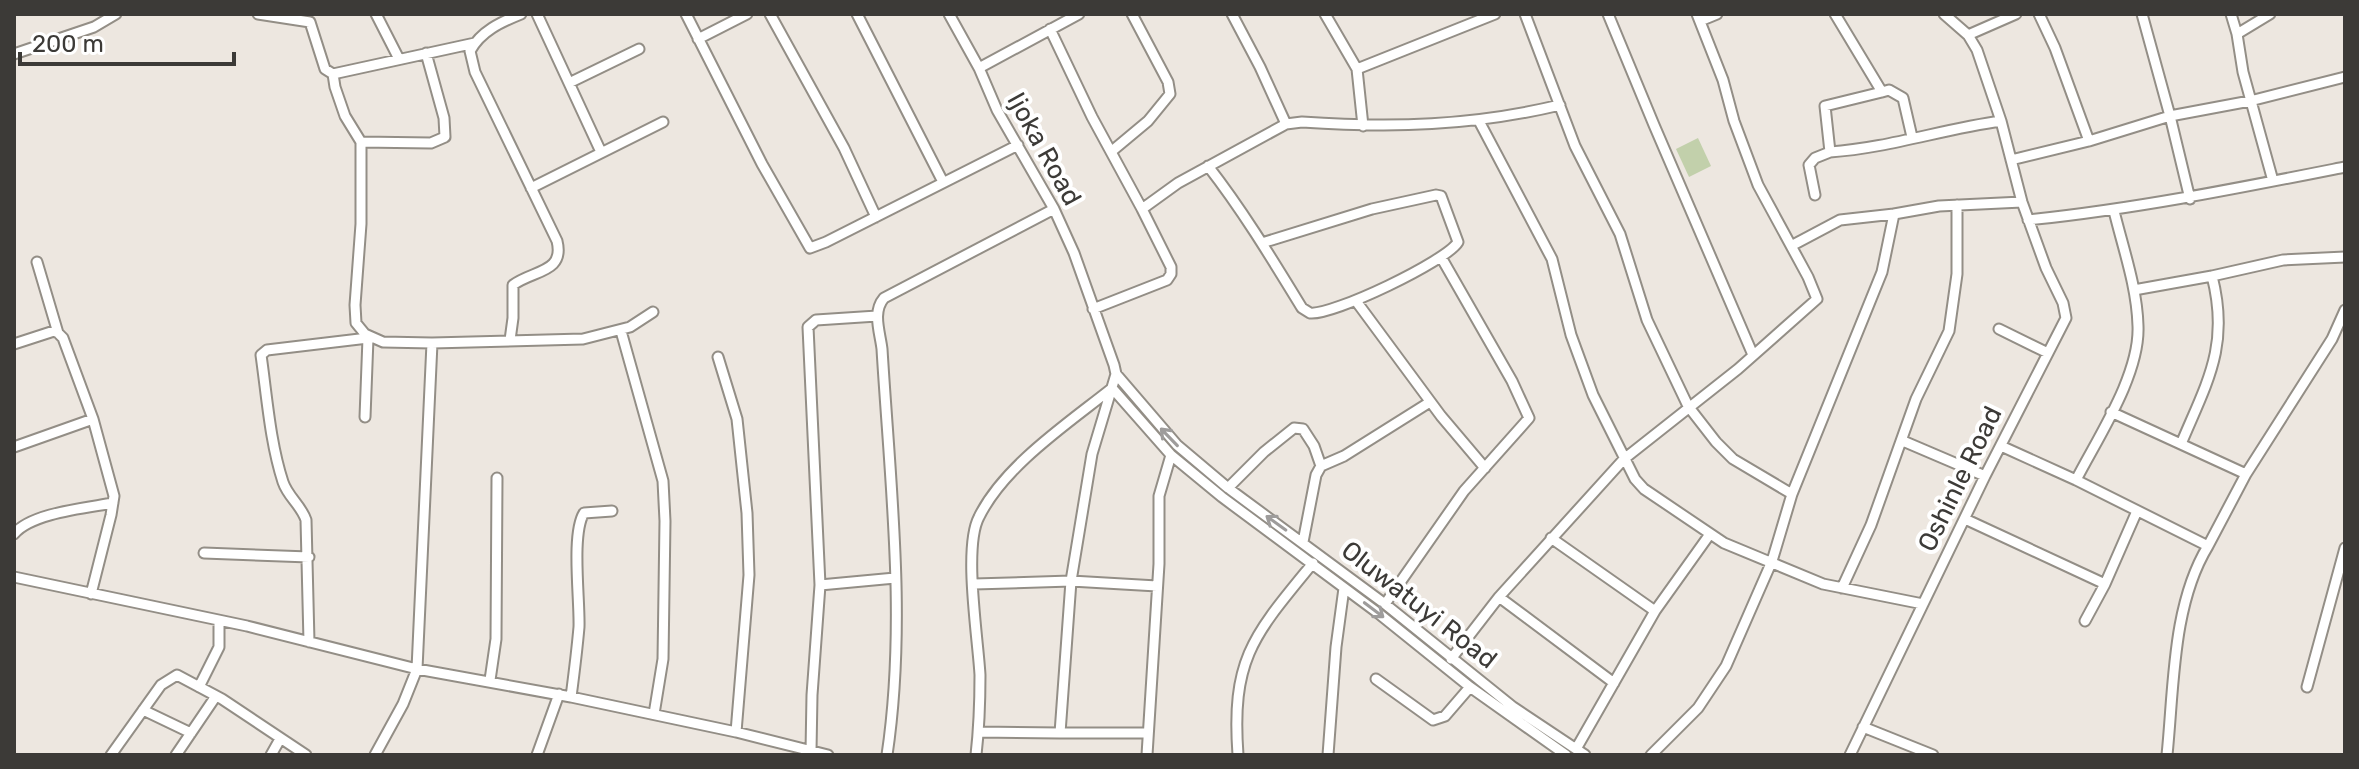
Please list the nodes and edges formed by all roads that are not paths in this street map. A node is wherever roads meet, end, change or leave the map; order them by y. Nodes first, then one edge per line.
1 (116, 14) edge
2 (258, 14) edge
3 (376, 14) edge
4 (521, 14) edge
5 (537, 14) edge
6 (686, 14) edge
7 (747, 14) edge
8 (770, 14) edge
9 (857, 14) edge
10 (949, 14) edge
11 (1079, 14) edge
12 (1132, 14) edge
13 (1232, 14) edge
14 (1325, 14) edge
15 (1495, 14) edge
16 (1525, 14) edge
17 (1608, 14) edge
18 (1717, 14) edge
19 (1835, 14) edge
20 (1944, 14) edge
21 (2016, 14) edge
22 (2039, 14) edge
23 (2142, 14) edge
24 (2231, 14) edge
25 (2270, 14) edge
26 (309, 18) edge
27 (1699, 18) edge
28 (1050, 29) junction
29 (2237, 34) junction
30 (1968, 35) junction
31 (698, 39) junction
32 (475, 43) junction
33 (639, 49) dead end
34 (426, 53) junction
35 (14, 54) edge
36 (399, 59) junction
37 (979, 68) junction
38 (1357, 69) junction
39 (333, 74) junction
40 (2345, 77) edge
41 (569, 83) junction
42 (1882, 92) junction
43 (2250, 101) junction
44 (1560, 105) junction
45 (2170, 116) junction
46 (1479, 121) junction
47 (2001, 121) junction
48 (663, 122) dead end
49 (1286, 124) junction
50 (1363, 126) junction
51 (1912, 137) junction
52 (2089, 141) junction
53 (361, 142) junction
54 (1018, 145) junction
55 (1112, 151) junction
56 (601, 152) junction
57 (1830, 152) junction
58 (2011, 160) junction
59 (1208, 166) junction
60 (2345, 167) edge
61 (2273, 181) junction
62 (943, 182) junction
63 (531, 188) junction
64 (1815, 195) dead end
65 (2190, 199) junction
66 (2022, 202) junction
67 (1957, 205) junction
68 (1054, 209) junction
69 (1142, 209) junction
70 (2114, 211) junction
71 (1894, 214) junction
72 (876, 217) junction
73 (2028, 220) junction
74 (1262, 243) junction
75 (1791, 246) junction
76 (1441, 257) junction
77 (2345, 257) edge
78 (37, 262) dead end
79 (2212, 276) junction
80 (2134, 290) junction
81 (1356, 301) junction
82 (1093, 309) junction
83 (2345, 310) edge
84 (653, 312) dead end
85 (877, 316) junction
86 (1999, 329) dead end
87 (621, 331) junction
88 (58, 333) junction
89 (366, 336) junction
90 (510, 340) junction
91 (445, 342) junction
92 (432, 343) junction
93 (14, 344) edge
94 (2048, 353) junction
95 (1753, 355) junction
96 (432, 357) junction
97 (718, 357) dead end
98 (1116, 374) junction
99 (1112, 388) junction
100 (1430, 402) junction
101 (1688, 406) junction
102 (2111, 412) junction
103 (365, 417) dead end
104 (93, 419) junction
105 (1903, 441) junction
106 (2181, 444) junction
107 (2001, 446) junction
108 (14, 447) edge
109 (1171, 455) junction
110 (1624, 459) junction
111 (1321, 466) junction
112 (1485, 468) junction
113 (2246, 474) junction
114 (1985, 476) junction
115 (497, 478) dead end
116 (2076, 480) junction
117 (1225, 493) junction
118 (1792, 494) junction
119 (113, 503) junction
120 (612, 511) dead end
121 (2137, 511) junction
122 (1965, 519) junction
123 (14, 534) edge
124 (1710, 534) junction
125 (1551, 538) junction
126 (1303, 542) junction
127 (2208, 546) junction
128 (2345, 548) edge
129 (204, 553) dead end
130 (309, 557) junction
131 (1772, 561) junction
132 (1313, 563) junction
133 (14, 577) edge
134 (895, 578) junction
135 (1071, 581) junction
136 (974, 584) junction
137 (2105, 584) junction
138 (820, 585) junction
139 (1157, 586) junction
140 (1344, 588) junction
141 (1842, 588) junction
142 (91, 594) junction
143 (1499, 597) junction
144 (1385, 604) junction
145 (1923, 604) junction
146 (1655, 611) junction
147 (219, 621) junction
148 (2085, 621) dead end
149 (309, 642) junction
150 (1451, 659) junction
151 (417, 669) junction
152 (1376, 679) dead end
153 (490, 680) junction
154 (1614, 683) junction
155 (199, 687) junction
156 (1470, 687) junction
157 (2307, 687) dead end
158 (559, 694) junction
159 (216, 696) junction
160 (571, 697) junction
161 (143, 710) junction
162 (654, 714) junction
163 (1863, 727) junction
164 (736, 732) junction
165 (978, 732) junction
166 (191, 733) junction
167 (1060, 733) junction
168 (1147, 733) junction
169 (280, 739) junction
170 (811, 751) junction
171 (1580, 752) edge
172 (378, 754) edge
173 (541, 754) edge
174 (111, 755) edge
175 (176, 755) edge
176 (271, 755) edge
177 (306, 755) edge
178 (828, 755) edge
179 (887, 755) edge
180 (976, 755) edge
181 (1147, 755) edge
182 (1238, 755) edge
183 (1328, 755) edge
184 (1566, 755) edge
185 (1651, 755) edge
186 (1850, 755) edge
187 (1933, 755) edge
188 (2167, 755) edge

1 - 35 street
2 - 26 street
3 - 36 street
4 - 32 street
5 - 41 street
6 - 31 street
7 - 31 street
8 - 72 street
9 - 62 street
10 - 37 street, Ijoka Road
11 - 28 street
12 - 55 street
13 - 49 street
14 - 38 street
15 - 38 street
16 - 44 street
17 - 95 street
18 - 27 street
19 - 42 street
20 - 30 street
21 - 30 street
22 - 52 street
23 - 45 street
24 - 29 street
25 - 29 street
26 - 39 street
27 - 75 street
28 - 37 street
28 - 55 street
29 - 43 street
30 - 47 street, Oshinle Road
31 - 72 street
32 - 34 street
32 - 63 street
33 - 41 street
34 - 36 street
34 - 53 street
36 - 39 street
37 - 54 street, Ijoka Road
38 - 50 street
39 - 53 street
40 - 43 street
41 - 56 street
42 - 51 street
42 - 57 street
43 - 45 street
43 - 61 street
44 - 46 street
44 - 101 street
45 - 52 street
45 - 65 street
46 - 50 street
46 - 110 street
47 - 51 street
47 - 58 street, Oshinle Road
48 - 56 street
49 - 50 street
49 - 59 street
51 - 57 street
52 - 58 street
53 - 89 street
54 - 62 street
54 - 68 street, Ijoka Road
55 - 69 street
56 - 63 street
57 - 64 street
58 - 66 street, Oshinle Road
59 - 69 street
59 - 74 street
60 - 61 street
61 - 65 street
62 - 72 street
63 - 90 street
65 - 70 street
66 - 67 street
66 - 73 street, Oshinle Road
67 - 71 street
67 - 105 street
68 - 82 street, Ijoka Road
68 - 85 street
69 - 82 street
70 - 73 street
70 - 80 street
71 - 75 street
71 - 118 street
73 - 94 street, Oshinle Road
74 - 76 street
74 - 81 street
75 - 95 street
76 - 81 street
76 - 112 street
77 - 79 street
78 - 88 street
79 - 80 street
79 - 106 street
80 - 102 street
81 - 100 street
82 - 98 street, Ijoka Road
83 - 113 street
84 - 87 street
85 - 134 street
85 - 138 street
86 - 94 street
87 - 90 street
87 - 162 street
88 - 93 street
88 - 104 street
89 - 92 street
89 - 103 street
89 - 130 street
90 - 91 street
91 - 92 street
91 - 96 street
92 - 96 street
94 - 107 street, Oshinle Road
95 - 101 street
96 - 151 street
97 - 164 street
98 - 99 street
117 -> 98 street
99 - 109 street
99 - 135 street
99 - 136 street
100 - 111 street
100 - 112 street
101 - 110 street
101 - 118 street
102 - 106 street
102 - 116 street
104 - 108 street
104 - 119 street
105 - 114 street
105 - 141 street
106 - 113 street
107 - 114 street, Oshinle Road
107 - 116 street
109 - 117 street
109 - 139 street
110 - 124 street
110 - 125 street
111 - 117 street
111 - 126 street
112 - 144 street
113 - 127 street
114 - 122 street, Oshinle Road
115 - 153 street
116 - 121 street
126 -> 117 street, Oluwatuyi Road
117 - 132 street, Oluwatuyi Road
118 - 131 street
119 - 123 street
119 - 142 street
120 - 160 street
121 - 127 street
121 - 137 street
122 - 137 street
122 - 145 street, Oshinle Road
124 - 131 street
124 - 146 street
125 - 143 street
125 - 146 street
126 - 144 street, Oluwatuyi Road
127 - 188 street
128 - 157 street
129 - 130 street
130 - 149 street
131 - 141 street
131 - 185 street
132 - 140 street, Oluwatuyi Road
132 - 182 street
133 - 142 street
134 - 138 street
134 - 179 street
135 - 136 street
135 - 139 street
135 - 167 street
136 - 165 street
137 - 148 street
138 - 170 street
139 - 168 street
140 -> 156 street, Oluwatuyi Road
140 - 183 street
141 - 145 street
142 - 147 street
143 - 150 street
143 - 154 street
144 - 150 street, Oluwatuyi Road
145 - 163 street, Oshinle Road
146 - 154 street
147 - 149 street
147 - 155 street
149 - 151 street
150 - 171 street, Oluwatuyi Road
151 - 153 street
151 - 172 street
152 - 156 street
153 - 158 street
154 - 171 street
155 - 159 street
155 - 161 street
156 - 184 street, Oluwatuyi Road
158 - 160 street
158 - 173 street
159 - 166 street
159 - 169 street
160 - 162 street
161 - 166 street
161 - 174 street
162 - 164 street
163 - 186 street, Oshinle Road
163 - 187 street
164 - 170 street
165 - 167 street
165 - 180 street
166 - 175 street
167 - 168 street
168 - 181 street
169 - 176 street
169 - 177 street
170 - 178 street

